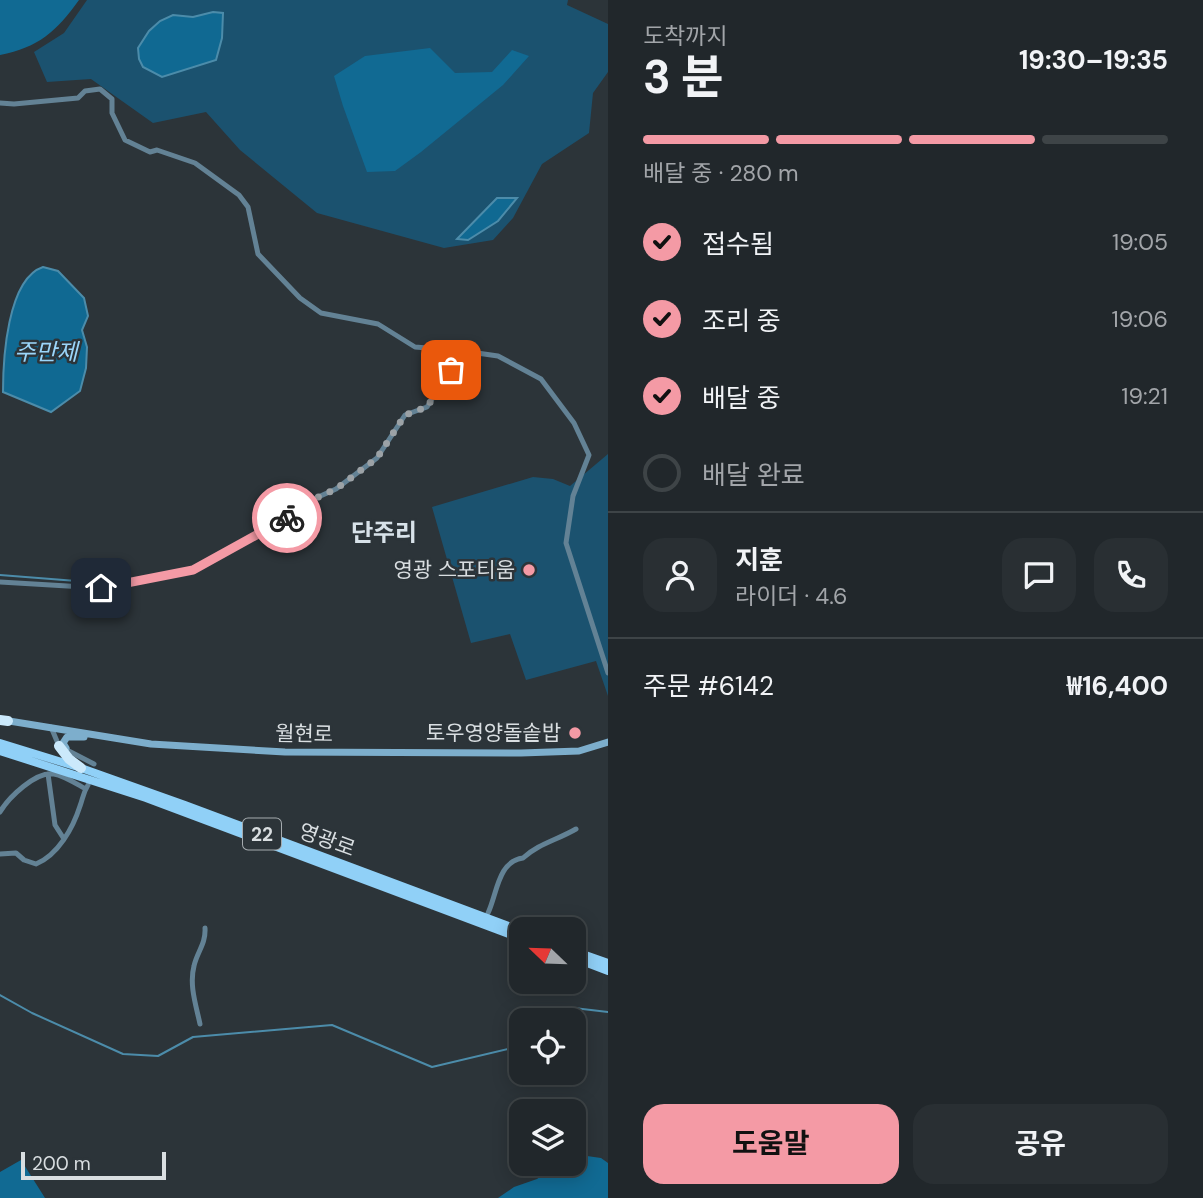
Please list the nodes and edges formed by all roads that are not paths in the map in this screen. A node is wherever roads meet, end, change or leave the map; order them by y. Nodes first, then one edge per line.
1 (0, 103) edge
2 (463, 352) junction
3 (0, 582) edge
4 (608, 673) edge
5 (3, 720) edge
6 (51, 727) junction
7 (114, 738) junction
8 (608, 742) edge
9 (0, 743) edge
10 (63, 747) junction
11 (0, 751) edge
12 (94, 764) dead end
13 (81, 768) junction
14 (48, 774) junction
15 (0, 812) edge
16 (576, 830) dead end
17 (64, 839) junction
18 (0, 855) edge
19 (488, 913) dead end
20 (509, 926) edge
21 (205, 928) dead end
22 (509, 934) edge
23 (586, 954) edge
24 (608, 962) edge
25 (586, 963) edge
26 (608, 971) edge
27 (200, 1024) dead end

1 - 2 street
2 - 3 street
2 - 4 street
5 - 6 street, 월현로
6 - 7 street, 월현로
6 - 10 street
7 - 8 street, 월현로
7 - 10 street
9 - 13 main road, 영광로 / 22
10 - 12 street
10 - 13 highway
11 - 22 main road, 영광로 / 22
13 - 20 main road, 영광로 / 22
14 - 15 street
14 - 17 street
14 - 17 street
16 - 19 street
17 - 18 street
21 - 27 street
23 - 24 main road
25 - 26 main road

